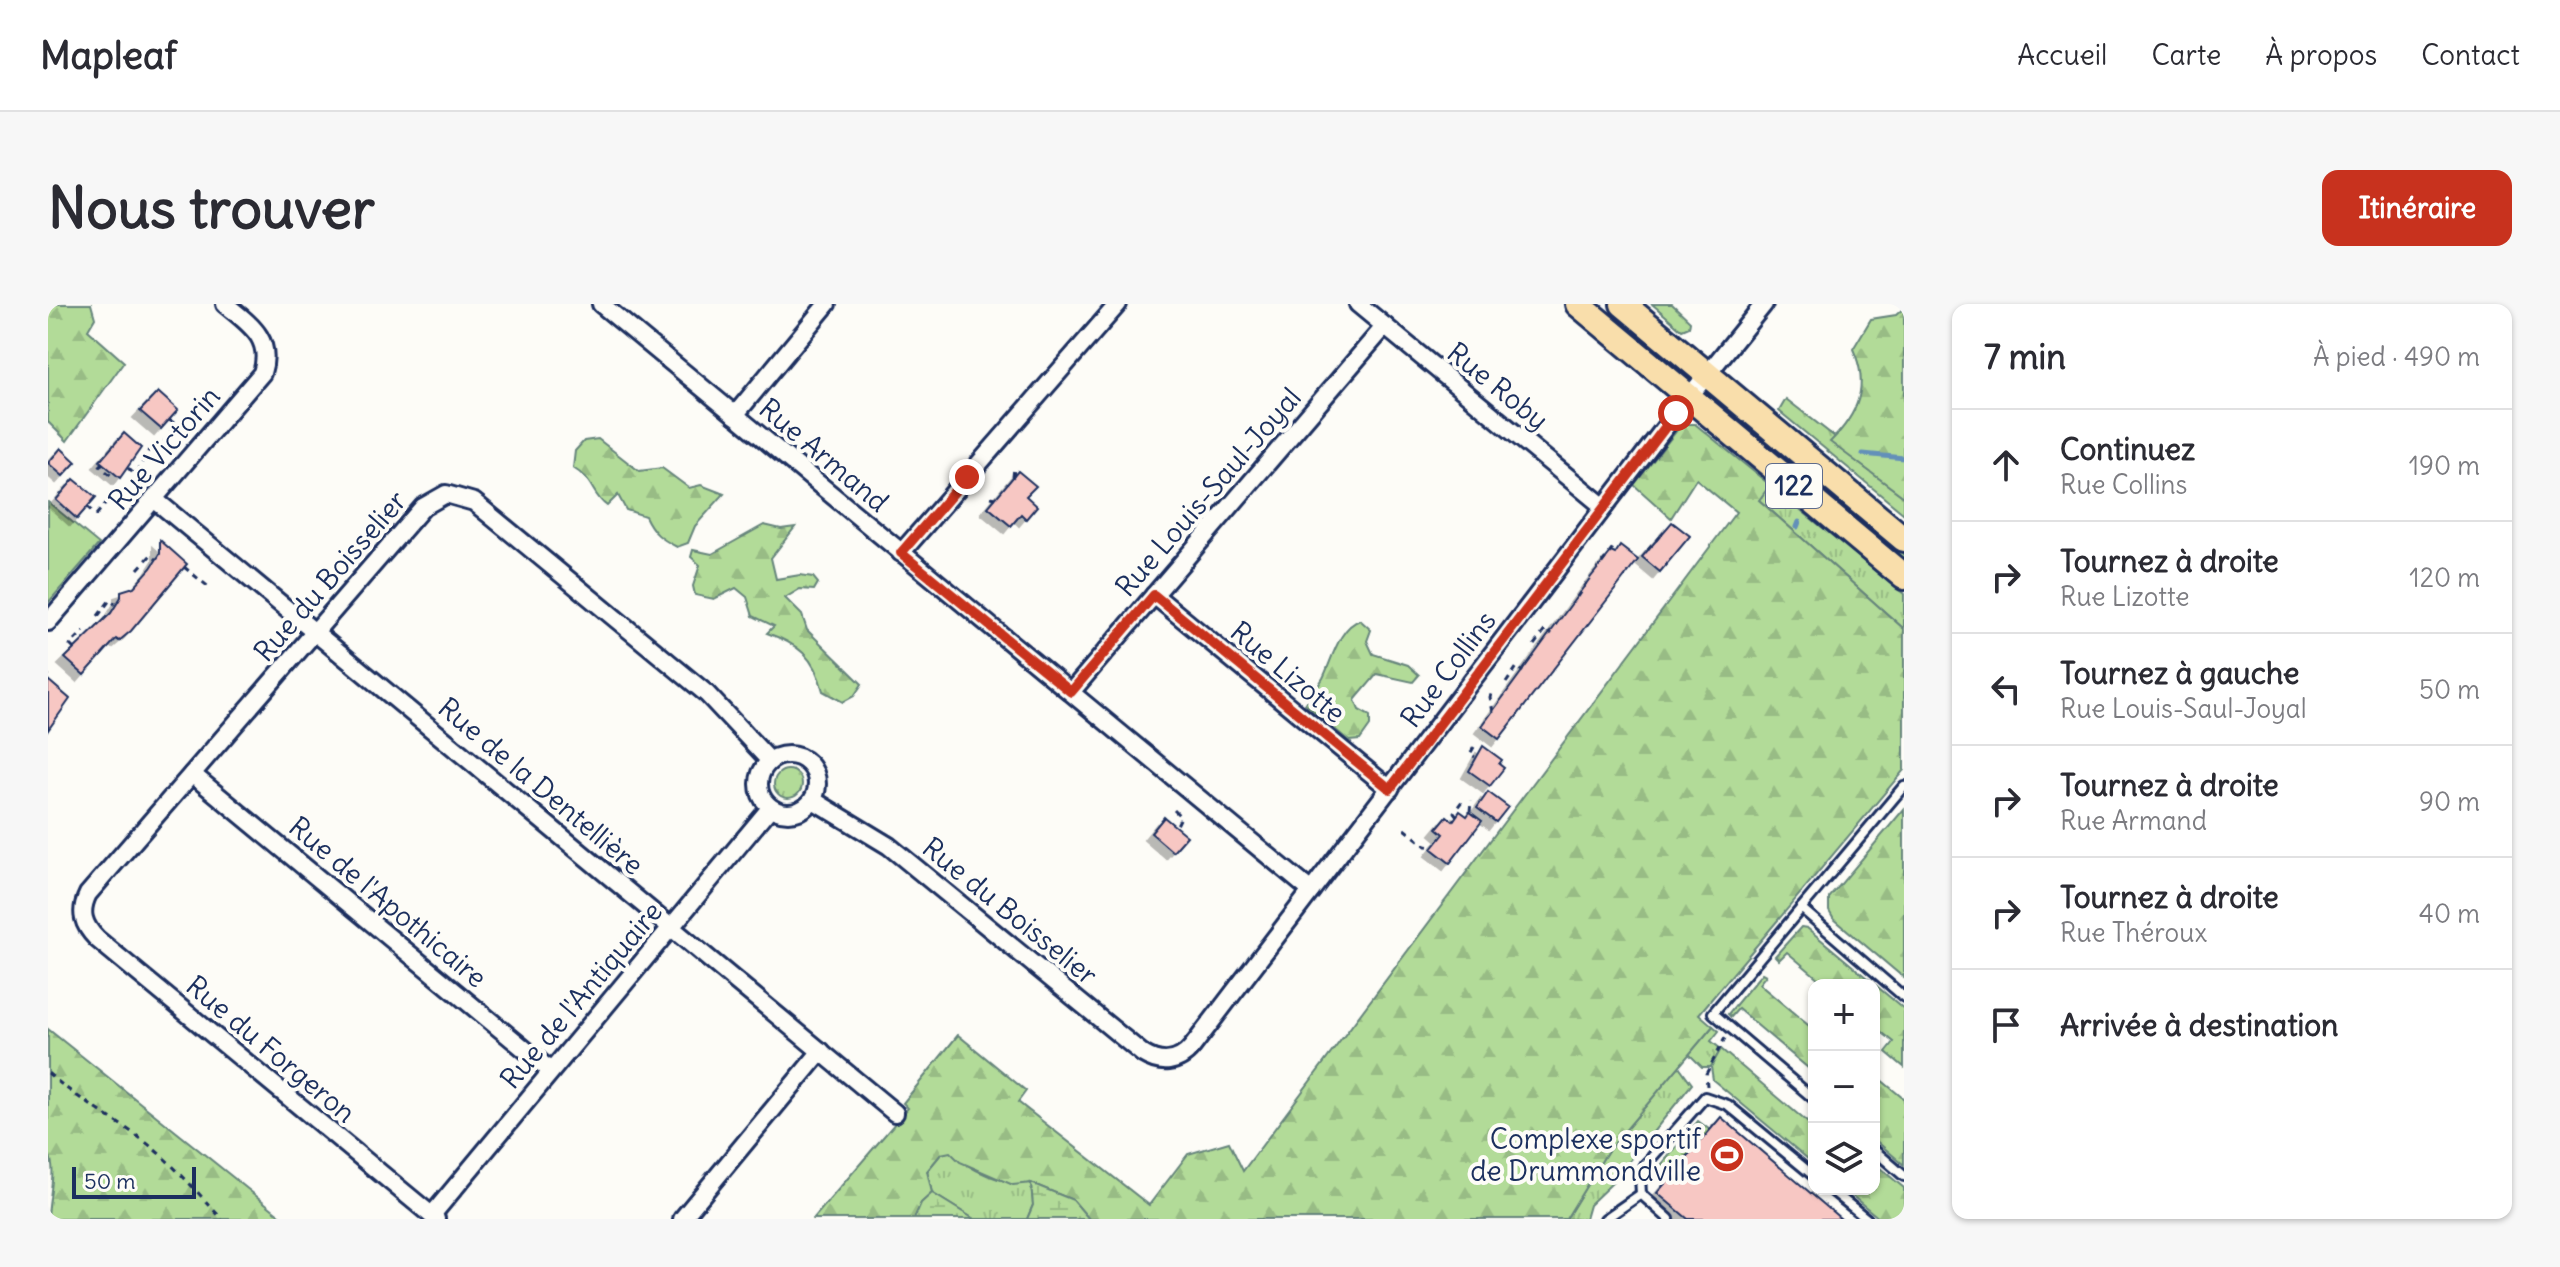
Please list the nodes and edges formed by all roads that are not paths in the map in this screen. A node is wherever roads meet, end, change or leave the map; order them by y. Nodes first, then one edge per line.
1 (225, 304) edge
2 (601, 304) edge
3 (827, 304) edge
4 (1118, 304) edge
5 (1358, 304) edge
6 (1578, 304) edge
7 (1623, 304) edge
8 (1764, 304) edge
9 (1385, 326) junction
10 (1707, 375) junction
11 (1689, 398) junction
12 (735, 415) junction
13 (154, 499) junction
14 (1604, 507) junction
15 (1904, 539) edge
16 (901, 553) junction
17 (1904, 577) edge
18 (1154, 595) junction
19 (48, 622) edge
20 (316, 633) junction
21 (1071, 692) junction
22 (770, 761) junction
23 (192, 774) junction
24 (1904, 786) edge
25 (1390, 789) junction
26 (813, 800) junction
27 (770, 808) junction
28 (1311, 891) junction
29 (1801, 908) junction
30 (82, 913) joint
31 (670, 927) junction
32 (1904, 997) edge
33 (821, 1051) junction
34 (1171, 1061) joint
35 (551, 1071) junction
36 (1808, 1094) edge
37 (895, 1113) dead end
38 (1880, 1155) edge
39 (1808, 1171) edge
40 (1904, 1176) edge
41 (1641, 1194) junction
42 (1837, 1195) edge
43 (434, 1217) edge
44 (682, 1219) edge
45 (1605, 1219) edge
46 (1669, 1219) edge
47 (1867, 1219) edge

1 - 13 street, Rue Victorin
2 - 12 street, Rue Armand
3 - 12 street
4 - 16 street
5 - 9 street, Rue Roby
6 - 11 main road, 122
7 - 10 main road
8 - 10 street, Rue Collins
9 - 14 street, Rue Roby
9 - 18 street, Rue Louis-Saul-Joyal
10 - 11 street, Rue Collins
10 - 15 main road
11 - 14 street, Rue Collins
11 - 17 main road, 122
12 - 16 street, Rue Armand
13 - 19 street, Rue Victorin
13 - 20 street, Rue de la Dentellière
14 - 25 street, Rue Collins
16 - 21 street, Rue Armand
18 - 21 street, Rue Louis-Saul-Joyal
18 - 25 street, Rue Lizotte
20 - 22 street, Rue du Boisselier
20 - 23 street, Rue du Boisselier
20 - 31 street, Rue de la Dentellière
21 - 28 street, Rue Armand
22 - 26 street
22 - 27 street
23 - 30 street, Rue du Boisselier
23 - 35 street, Rue de l'Apothicaire
24 - 29 lane
25 - 28 street, Rue Collins
26 - 27 street
26 - 34 street, Rue du Boisselier
27 - 31 street, Rue de l'Antiquaire
28 - 34 street, Rue Collins
29 - 32 lane
29 - 36 lane
30 - 43 street, Rue du Forgeron
31 - 33 street, Rue de la Dentellière
31 - 35 street, Rue de l'Antiquaire
33 - 37 street, Rue de la Dentellière
33 - 44 street
35 - 43 street, Rue de l'Antiquaire
38 - 40 lane
39 - 41 lane
41 - 45 lane
41 - 46 lane
42 - 47 lane

